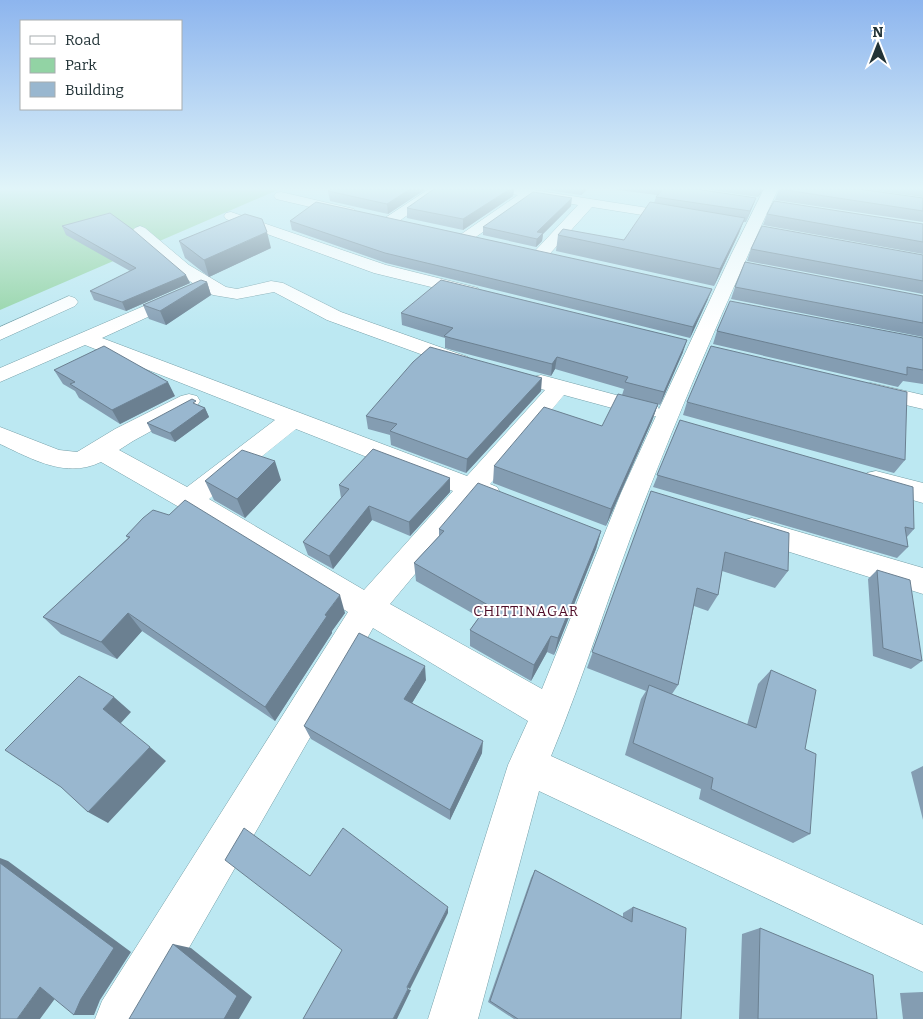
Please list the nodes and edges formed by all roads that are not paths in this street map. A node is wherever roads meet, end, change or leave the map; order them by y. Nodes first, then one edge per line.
1 (147, 237) edge
2 (289, 237) edge
3 (458, 237) edge
4 (557, 237) edge
5 (753, 237) edge
6 (465, 238) joint
7 (484, 242) edge
8 (521, 250) edge
9 (540, 255) junction
10 (559, 259) edge
11 (205, 285) junction
12 (486, 295) edge
13 (69, 302) dead end
14 (0, 334) edge
15 (85, 338) junction
16 (482, 367) edge
17 (0, 376) edge
18 (520, 377) edge
19 (848, 384) edge
20 (214, 387) junction
21 (559, 387) junction
22 (923, 402) edge
23 (294, 418) junction
24 (674, 421) junction
25 (0, 435) edge
26 (101, 451) junction
27 (857, 474) edge
28 (472, 488) junction
29 (923, 493) edge
30 (189, 500) junction
31 (508, 502) edge
32 (728, 522) edge
33 (923, 581) edge
34 (368, 608) junction
35 (550, 714) junction
36 (527, 765) junction
37 (923, 948) edge
38 (120, 1019) edge
39 (453, 1019) edge

1 - 11 street
2 - 12 street
3 - 6 street
4 - 9 street
5 - 24 street
6 - 7 street
8 - 9 street
9 - 10 street
11 - 15 street
11 - 16 street
13 - 14 street
15 - 17 street
15 - 20 street
18 - 21 street
19 - 22 street
20 - 23 street
20 - 26 street
21 - 24 street
21 - 28 street
23 - 28 street
23 - 30 street
24 - 35 street
25 - 26 street
26 - 30 street
27 - 29 street
28 - 31 street
28 - 34 street
30 - 34 street
32 - 33 street
34 - 35 street
34 - 38 street
35 - 36 street
36 - 37 street
36 - 39 street

